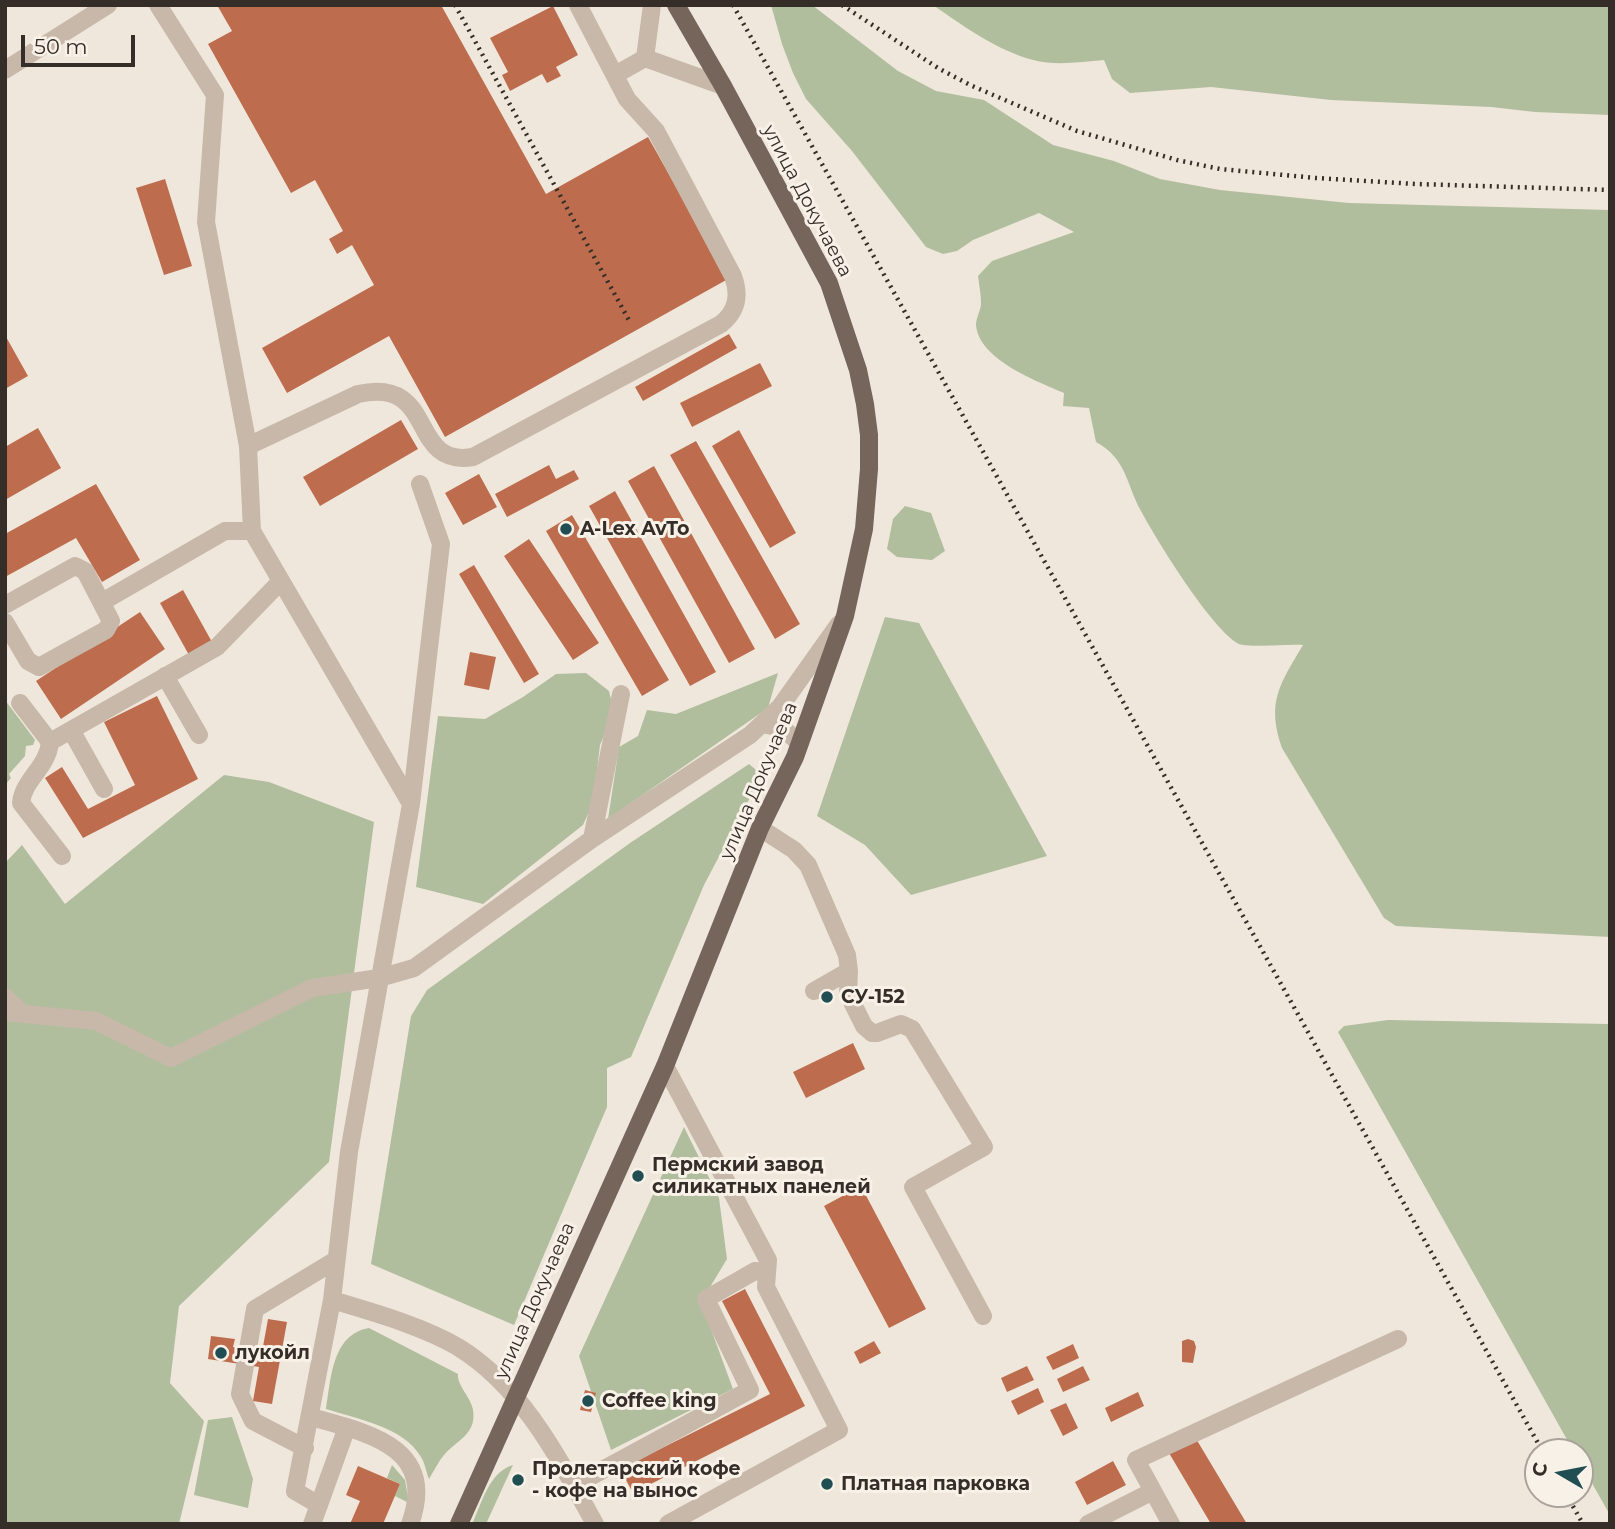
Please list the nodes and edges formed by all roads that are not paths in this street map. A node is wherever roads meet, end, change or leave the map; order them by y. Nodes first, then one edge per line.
1 (108, 5) edge
2 (158, 5) edge
3 (578, 5) edge
4 (652, 5) edge
5 (676, 5) edge
6 (645, 58) junction
7 (5, 70) edge
8 (615, 75) junction
9 (723, 86) junction
10 (248, 446) junction
11 (419, 484) dead end
12 (252, 531) junction
13 (281, 581) junction
14 (102, 602) junction
15 (5, 605) edge
16 (845, 616) junction
17 (5, 622) edge
18 (165, 676) junction
19 (621, 694) dead end
20 (20, 703) dead end
21 (762, 724) junction
22 (71, 730) junction
23 (199, 735) dead end
24 (50, 743) junction
25 (800, 743) junction
26 (104, 789) dead end
27 (411, 804) junction
28 (761, 828) junction
29 (592, 839) junction
30 (62, 856) dead end
31 (849, 971) junction
32 (379, 978) junction
33 (814, 992) dead end
34 (5, 997) edge
35 (14, 1013) edge
36 (665, 1066) junction
37 (337, 1260) junction
38 (767, 1273) junction
39 (332, 1300) junction
40 (983, 1316) dead end
41 (1398, 1339) dead end
42 (515, 1396) junction
43 (311, 1417) junction
44 (347, 1427) junction
45 (305, 1448) junction
46 (573, 1486) junction
47 (1153, 1491) junction
48 (319, 1505) junction
49 (312, 1524) edge
50 (410, 1524) edge
51 (459, 1524) edge
52 (595, 1524) edge
53 (668, 1524) edge
54 (1088, 1524) edge
55 (1171, 1524) edge

1 - 7 street
2 - 10 street
3 - 8 street
4 - 6 street
5 - 9 main road, улица Докучаева
6 - 8 street
6 - 9 street
8 - 10 street
9 - 16 main road, улица Докучаева
10 - 12 street
11 - 27 street
12 - 13 street
12 - 14 street
13 - 18 street
13 - 27 street
14 - 15 street
14 - 17 street
16 - 21 street
16 - 25 main road, улица Докучаева
18 - 22 street
18 - 23 street
19 - 29 street
20 - 24 street
21 - 25 street
21 - 29 street
22 - 24 street
22 - 26 street
24 - 30 street
25 - 28 main road, улица Докучаева
27 - 32 street
28 - 31 street
28 - 36 main road, улица Докучаева
29 - 32 street
31 - 33 street
31 - 40 street
32 - 35 street
32 - 37 street
34 - 35 street
36 - 38 street
36 - 42 main road, улица Докучаева
37 - 39 street
37 - 45 street
38 - 46 street
38 - 53 street
39 - 42 street
39 - 43 street
41 - 47 street
42 - 46 street
42 - 51 main road, улица Докучаева
43 - 44 street
43 - 45 street
44 - 48 street
44 - 50 street
45 - 48 street
46 - 52 street
47 - 54 street
47 - 55 street
48 - 49 street

